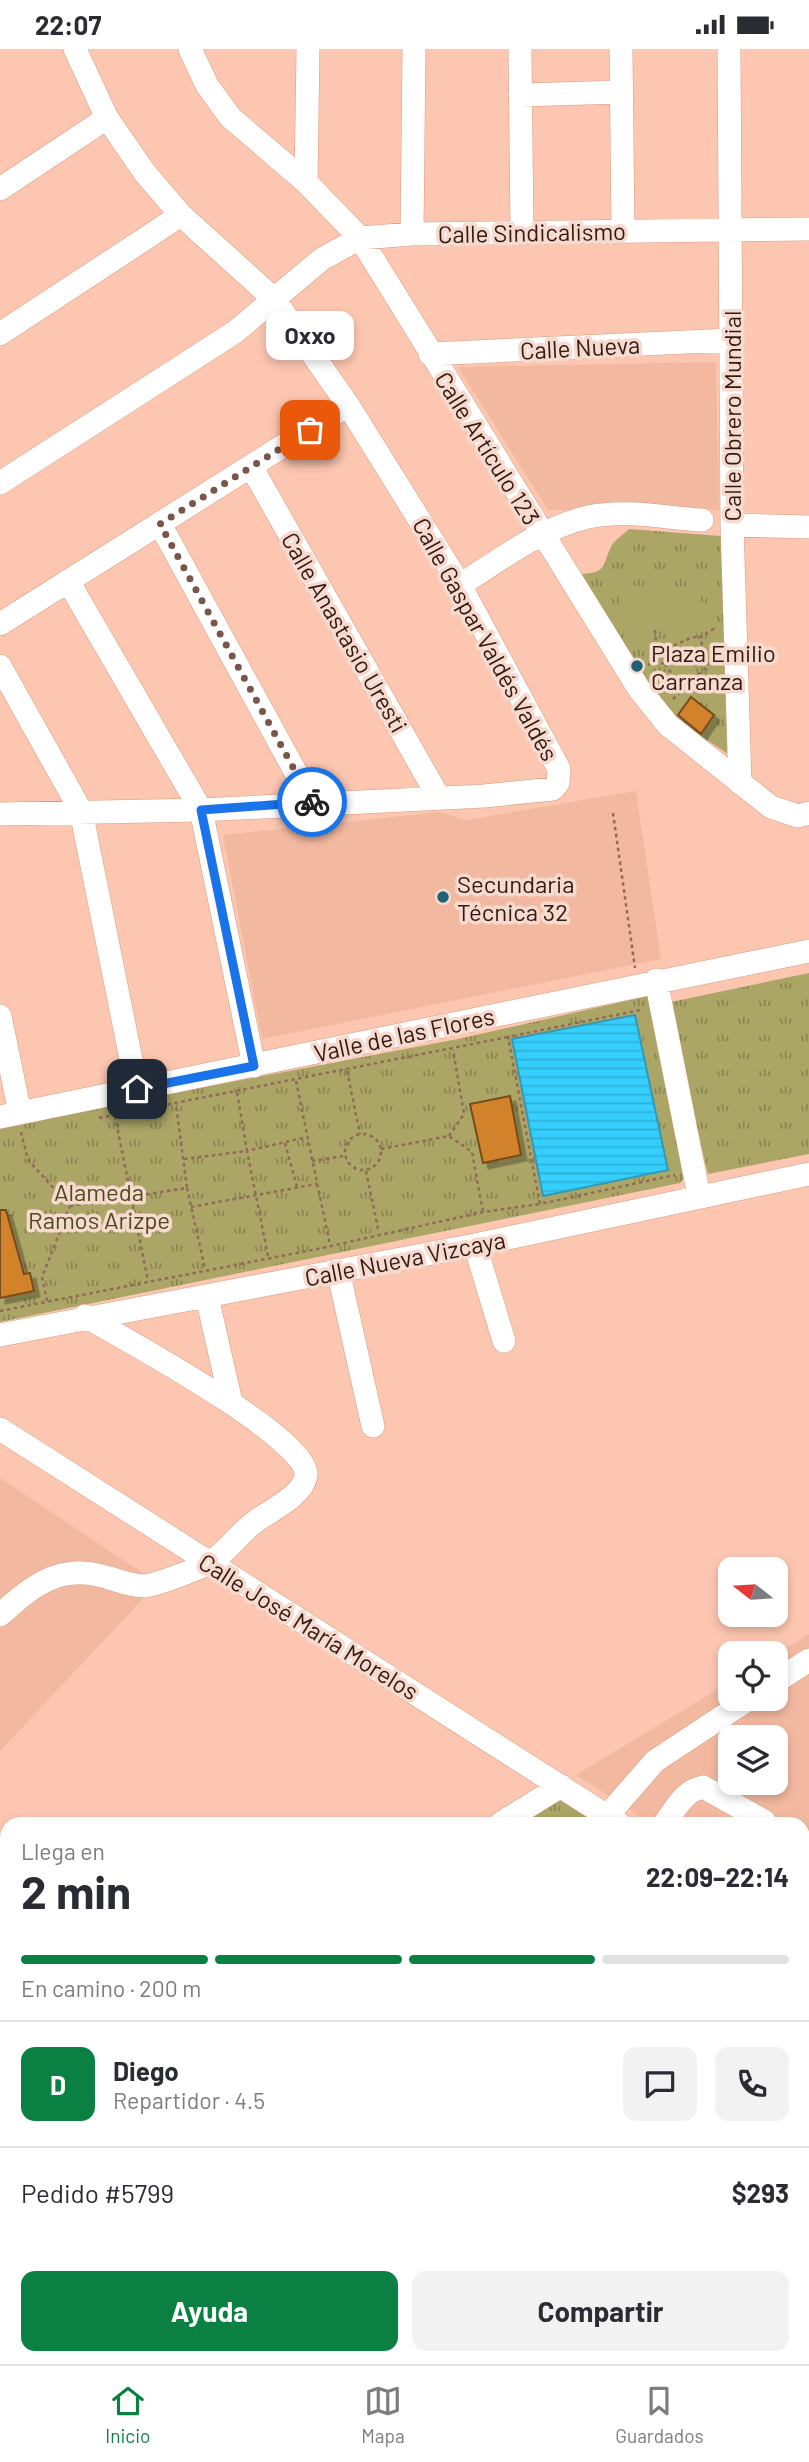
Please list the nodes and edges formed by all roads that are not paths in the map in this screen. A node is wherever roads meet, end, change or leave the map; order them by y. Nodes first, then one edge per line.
1 (75, 49) edge
2 (190, 49) edge
3 (308, 49) edge
4 (414, 49) edge
5 (520, 49) edge
6 (621, 49) edge
7 (729, 49) edge
8 (621, 92) junction
9 (520, 95) junction
10 (107, 118) junction
11 (306, 182) junction
12 (0, 189) edge
13 (181, 215) junction
14 (809, 229) edge
15 (730, 230) junction
16 (623, 231) junction
17 (522, 232) junction
18 (412, 234) junction
19 (360, 239) junction
20 (274, 299) junction
21 (0, 334) edge
22 (730, 340) junction
23 (430, 354) junction
24 (348, 405) junction
25 (252, 468) junction
26 (0, 483) edge
27 (702, 520) dead end
28 (160, 524) junction
29 (732, 525) junction
30 (809, 527) edge
31 (542, 534) junction
32 (68, 582) junction
33 (460, 585) junction
34 (0, 624) edge
35 (0, 666) edge
36 (740, 783) junction
37 (438, 796) junction
38 (313, 804) junction
39 (201, 810) junction
40 (81, 811) junction
41 (809, 813) edge
42 (0, 814) edge
43 (809, 951) edge
44 (647, 982) junction
45 (0, 1016) edge
46 (254, 1066) junction
47 (137, 1089) junction
48 (10, 1121) edge
49 (809, 1174) edge
50 (699, 1196) junction
51 (475, 1245) junction
52 (338, 1270) junction
53 (207, 1297) junction
54 (85, 1316) junction
55 (0, 1335) edge
56 (504, 1341) dead end
57 (231, 1402) junction
58 (373, 1426) dead end
59 (0, 1429) edge
60 (210, 1563) junction
61 (0, 1615) edge
62 (809, 1660) edge
63 (788, 1674) edge
64 (731, 1711) edge
65 (561, 1786) junction
66 (511, 1817) edge
67 (608, 1817) edge
68 (615, 1817) edge
69 (670, 1817) edge
70 (757, 1817) edge

1 - 10 street, Calle Gaspar Valdés Valdés
2 - 11 street, Calle Artículo 123
3 - 11 street
4 - 18 street
5 - 9 street
6 - 8 street
7 - 15 street, Calle Obrero Mundial
8 - 9 street
8 - 16 street
9 - 17 street
10 - 12 street
10 - 13 street, Calle Gaspar Valdés Valdés
11 - 19 street, Calle Artículo 123
13 - 20 street, Calle Gaspar Valdés Valdés
13 - 21 street
14 - 15 street, Calle Sindicalismo
15 - 16 street, Calle Sindicalismo
15 - 22 street, Calle Obrero Mundial
16 - 17 street, Calle Sindicalismo
17 - 18 street, Calle Sindicalismo
18 - 19 street, Calle Sindicalismo
19 - 20 street, Calle Sindicalismo
19 - 23 street, Calle Artículo 123
20 - 24 street, Calle Gaspar Valdés Valdés
20 - 26 street, Calle Sindicalismo
22 - 23 street, Calle Nueva
22 - 29 street, Calle Obrero Mundial
23 - 31 street, Calle Artículo 123
24 - 25 street
24 - 33 street, Calle Gaspar Valdés Valdés
25 - 28 street
25 - 37 street, Calle Anastasio Uresti
27 - 31 street
28 - 32 street
28 - 38 street
29 - 30 street
29 - 36 street, Calle Obrero Mundial
31 - 33 street
31 - 36 street, Calle Artículo 123
32 - 34 street
32 - 39 street
33 - 37 street, Calle Gaspar Valdés Valdés
35 - 40 street
36 - 41 street, Calle Artículo 123
37 - 38 street, Calle Gaspar Valdés Valdés
38 - 39 street, Calle Gaspar Valdés Valdés
39 - 40 street, Calle Gaspar Valdés Valdés
39 - 46 street
40 - 42 street, Calle Gaspar Valdés Valdés
40 - 47 street
43 - 44 street, Valle de las Flores
44 - 46 street, Valle de las Flores
44 - 50 street
45 - 48 street
46 - 47 street, Valle de las Flores
47 - 48 street, Valle de las Flores
49 - 50 street, Calle Nueva Vizcaya
50 - 51 street, Calle Nueva Vizcaya
51 - 52 street, Calle Nueva Vizcaya
51 - 56 street
52 - 53 street, Calle Nueva Vizcaya
52 - 58 street
53 - 54 street, Calle Nueva Vizcaya
53 - 57 street
54 - 55 street, Calle Nueva Vizcaya
54 - 57 street
57 - 60 street
59 - 60 street, Calle José María Morelos
60 - 61 street
60 - 65 street, Calle José María Morelos
62 - 63 street
64 - 68 street
65 - 66 street
65 - 67 street, Calle José María Morelos
69 - 70 street

